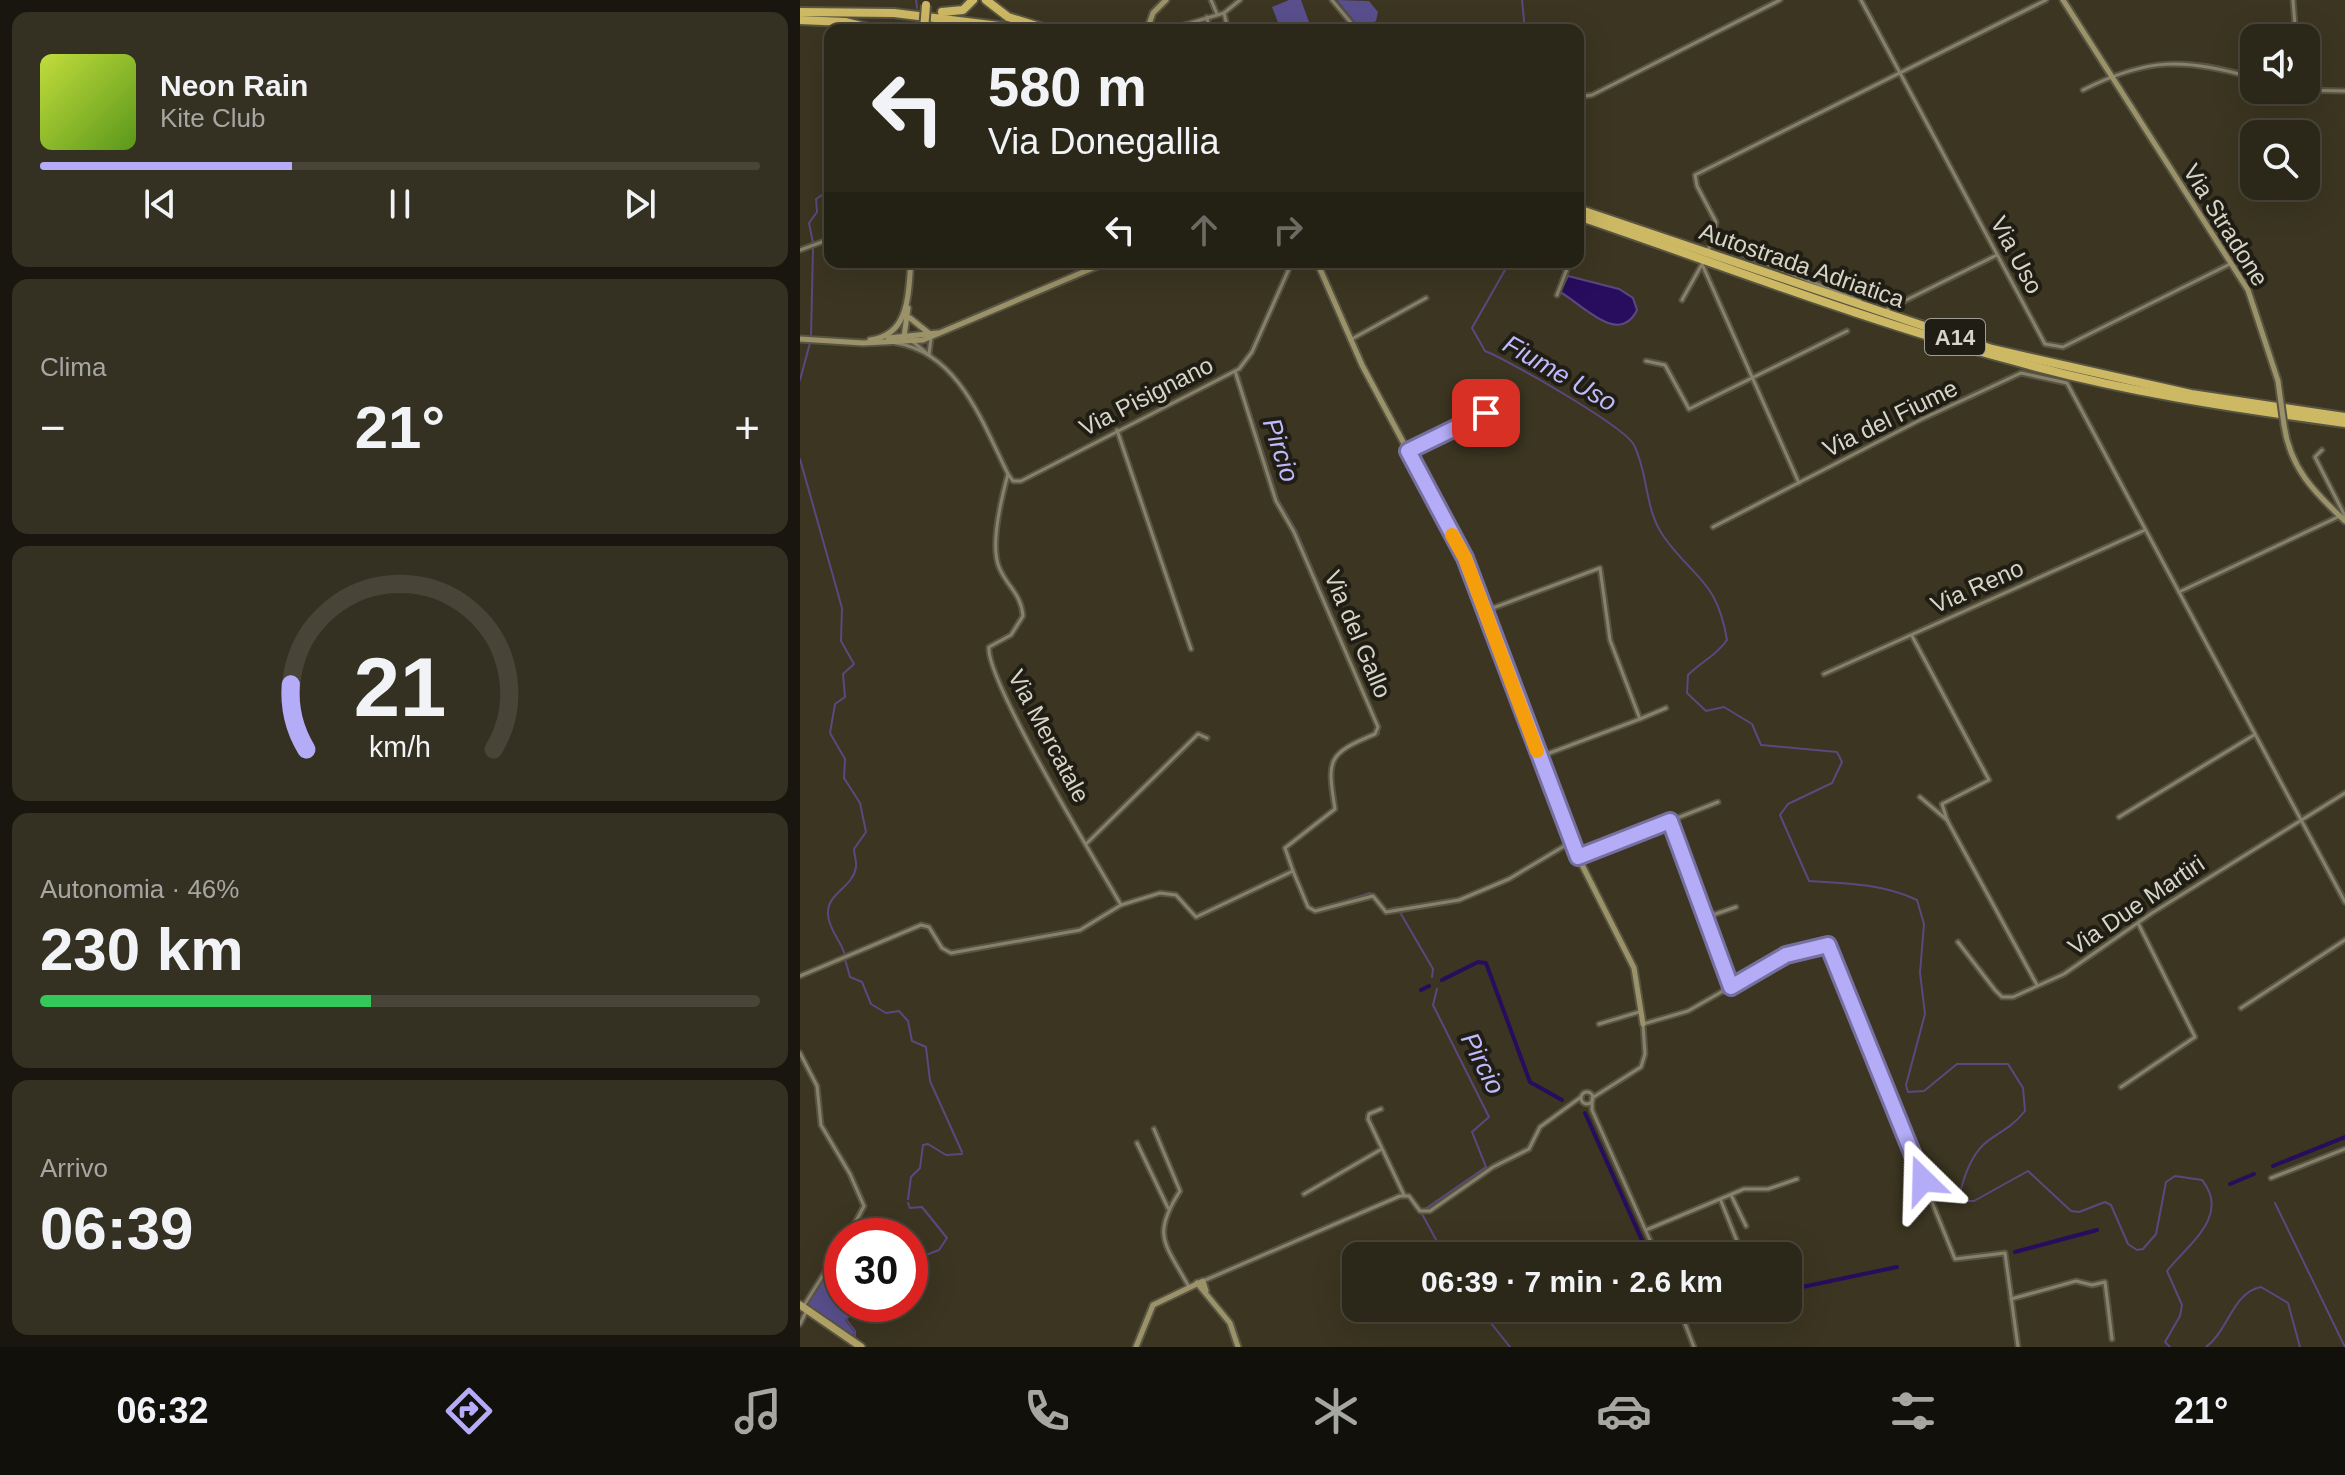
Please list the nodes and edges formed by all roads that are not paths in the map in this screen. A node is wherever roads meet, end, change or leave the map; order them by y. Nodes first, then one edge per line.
1 (973, 0) edge
2 (986, 0) edge
3 (1166, 0) edge
4 (1211, 0) edge
5 (1240, 0) edge
6 (1332, 0) edge
7 (1780, 0) edge
8 (1861, 0) edge
9 (2046, 0) edge
10 (2063, 0) edge
11 (2293, 0) edge
12 (927, 3) edge
13 (1224, 13) junction
14 (1217, 14) junction
15 (800, 15) edge
16 (1207, 17) junction
17 (853, 24) edge
18 (925, 24) edge
19 (951, 24) edge
20 (983, 24) edge
21 (1031, 24) edge
22 (1149, 24) edge
23 (1190, 24) edge
24 (1208, 24) edge
25 (1227, 24) edge
26 (1352, 24) edge
27 (2295, 24) edge
28 (1900, 73) junction
29 (2240, 75) edge
30 (2112, 77) junction
31 (2083, 90) dead end
32 (2320, 90) edge
33 (2345, 91) edge
34 (1584, 96) edge
35 (1584, 211) edge
36 (1584, 218) edge
37 (824, 241) edge
38 (1712, 242) junction
39 (800, 250) edge
40 (1708, 251) dead end
41 (1997, 255) junction
42 (2231, 264) junction
43 (911, 268) edge
44 (1093, 268) edge
45 (1289, 268) edge
46 (1320, 268) edge
47 (1567, 269) dead end
48 (1557, 295) dead end
49 (1426, 298) dead end
50 (1682, 300) dead end
51 (906, 316) junction
52 (1847, 331) dead end
53 (906, 336) junction
54 (931, 336) junction
55 (800, 339) edge
56 (886, 340) junction
57 (1350, 340) junction
58 (899, 341) junction
59 (912, 341) junction
60 (918, 350) junction
61 (930, 356) junction
62 (1646, 361) dead end
63 (1235, 371) junction
64 (1753, 377) junction
65 (1486, 413) dead end
66 (2345, 417) edge
67 (2345, 423) edge
68 (1117, 430) junction
69 (2322, 450) dead end
70 (1408, 451) junction
71 (1008, 474) junction
72 (1799, 484) junction
73 (2343, 518) edge
74 (1713, 527) dead end
75 (2145, 530) junction
76 (2179, 592) junction
77 (1485, 611) junction
78 (1912, 635) junction
79 (1191, 649) dead end
80 (1824, 674) dead end
81 (1666, 708) dead end
82 (1640, 719) junction
83 (2254, 735) junction
84 (1207, 738) dead end
85 (1539, 757) junction
86 (2345, 793) edge
87 (1920, 797) dead end
88 (1718, 802) dead end
89 (2119, 817) dead end
90 (2301, 819) junction
91 (1947, 820) junction
92 (1670, 821) junction
93 (1571, 842) junction
94 (1086, 844) junction
95 (1578, 857) junction
96 (1293, 871) junction
97 (2345, 902) edge
98 (1121, 905) junction
99 (1736, 907) dead end
100 (1704, 918) junction
101 (2138, 923) junction
102 (2345, 940) edge
103 (1958, 942) dead end
104 (800, 976) edge
105 (2038, 986) junction
106 (1731, 987) junction
107 (2241, 1008) dead end
108 (1643, 1011) junction
109 (1599, 1024) dead end
110 (1643, 1024) junction
111 (800, 1053) edge
112 (2121, 1087) dead end
113 (1588, 1092) junction
114 (1599, 1092) junction
115 (1581, 1097) junction
116 (1592, 1099) junction
117 (1585, 1103) junction
118 (1573, 1104) junction
119 (1381, 1109) dead end
120 (1592, 1110) junction
121 (1154, 1129) dead end
122 (1137, 1143) dead end
123 (2345, 1149) edge
124 (1380, 1150) junction
125 (2271, 1178) dead end
126 (1797, 1179) dead end
127 (1304, 1194) dead end
128 (1404, 1195) junction
129 (1731, 1195) junction
130 (1720, 1200) junction
131 (1168, 1208) junction
132 (858, 1218) edge
133 (1746, 1226) dead end
134 (1646, 1230) junction
135 (1737, 1241) dead end
136 (1651, 1242) edge
137 (824, 1275) edge
138 (1200, 1282) junction
139 (1189, 1287) junction
140 (2010, 1299) junction
141 (804, 1308) edge
142 (1684, 1322) edge
143 (800, 1324) edge
144 (2112, 1339) dead end
145 (861, 1347) edge
146 (1136, 1347) edge
147 (1238, 1347) edge
148 (1694, 1347) edge
149 (2018, 1347) edge

1 - 15 highway
2 - 21 highway
3 - 22 street
4 - 14 street
5 - 13 street
6 - 26 street
7 - 34 street
8 - 28 street, Via Uso
9 - 28 street
10 - 30 street, Via Stradone
11 - 27 street
12 - 18 highway, bridge
13 - 14 street
13 - 25 street
14 - 16 street
15 - 17 highway
15 - 19 highway
15 - 20 highway
16 - 23 street
16 - 24 street
28 - 38 street
28 - 41 street, Via Uso
29 - 30 street
30 - 31 street
30 - 42 street, Via Stradone
32 - 33 street
35 - 66 highway, Autostrada Adriatica / A14
36 - 67 highway, Autostrada Adriatica / A14
37 - 39 street
38 - 40 street
38 - 41 street
41 - 42 street, Via Uso
42 - 73 street, Via Stradone, bridge
43 - 51 street
44 - 54 street
45 - 63 street, Via Pisignano
46 - 57 street
47 - 48 street
49 - 57 street
50 - 64 street
51 - 53 street
51 - 54 street
51 - 56 street
52 - 64 street
53 - 54 street
53 - 56 street
53 - 58 street
53 - 59 street
54 - 59 street
54 - 61 street
55 - 56 street
56 - 58 street
56 - 60 street
57 - 70 street
58 - 59 street
59 - 60 street
59 - 61 street
60 - 61 street
61 - 71 street
62 - 64 street
63 - 68 street, Via Pisignano
63 - 96 street, Via del Gallo
64 - 72 street
65 - 70 street
68 - 71 street, Via Pisignano
68 - 79 street
69 - 73 street
70 - 77 street
71 - 94 street, Via Mercatale
72 - 74 street, Via del Fiume
72 - 75 street, Via del Fiume
73 - 76 street
75 - 76 street, Via del Fiume
75 - 78 street, Via Reno
76 - 83 street, Via del Fiume
77 - 82 street
77 - 85 street
78 - 80 street, Via Reno
78 - 91 street
81 - 82 street
82 - 85 street
83 - 89 street
83 - 90 street, Via del Fiume
84 - 94 street, Via Mercatale
85 - 93 street
86 - 90 street, Via Due Martiri
87 - 91 street
88 - 92 street
90 - 97 street, Via del Fiume
90 - 101 street, Via Due Martiri
91 - 105 street
92 - 95 street
92 - 100 street
93 - 95 street
93 - 96 street
94 - 98 street, Via Mercatale
95 - 108 street
96 - 98 street
98 - 104 street
99 - 100 street
100 - 106 street
101 - 105 street, Via Due Martiri
101 - 112 street
102 - 107 street
103 - 105 street, Via Due Martiri
106 - 110 street
106 - 140 street
108 - 109 street
108 - 110 street
110 - 114 street
111 - 132 street
113 - 114 street
113 - 115 street
113 - 116 street
114 - 116 street
115 - 117 street
115 - 118 street
116 - 117 street
116 - 120 street
117 - 118 street
117 - 120 street
118 - 128 street
119 - 124 street
120 - 134 street
121 - 131 street
122 - 131 street
123 - 125 street
124 - 127 street
124 - 128 street
126 - 129 street
128 - 138 street
129 - 130 street
129 - 133 street
130 - 134 street
130 - 135 street
131 - 139 street
134 - 136 street
137 - 141 street
138 - 139 street
138 - 147 street
139 - 146 street
140 - 144 street
140 - 149 street
141 - 143 street
141 - 145 main road
142 - 148 street

